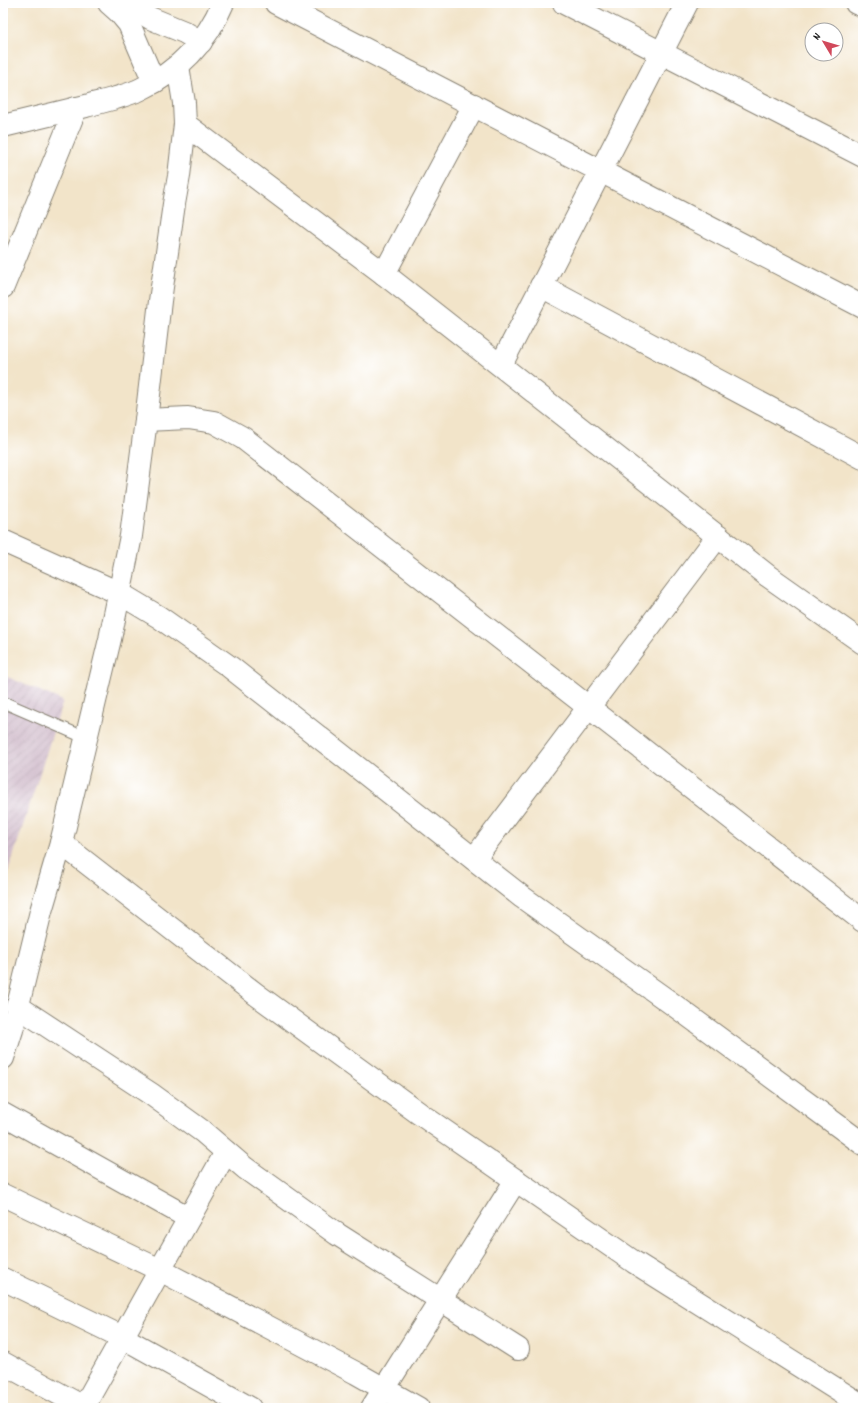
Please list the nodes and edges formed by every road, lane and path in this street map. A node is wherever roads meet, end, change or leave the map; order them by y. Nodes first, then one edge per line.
1 (109, 3) edge
2 (128, 3) edge
3 (223, 3) edge
4 (276, 3) edge
5 (564, 3) edge
6 (688, 3) edge
7 (856, 3) edge
8 (863, 6) edge
9 (201, 42) junction
10 (662, 54) junction
11 (178, 66) junction
12 (154, 82) junction
13 (474, 105) junction
14 (76, 108) junction
15 (185, 124) junction
16 (3, 126) edge
17 (863, 156) edge
18 (602, 170) junction
19 (384, 274) junction
20 (541, 286) junction
21 (3, 287) edge
22 (863, 307) edge
23 (501, 365) junction
24 (146, 420) junction
25 (863, 458) edge
26 (718, 536) junction
27 (3, 541) edge
28 (119, 593) junction
29 (863, 644) edge
30 (3, 702) edge
31 (589, 706) junction
32 (86, 738) junction
33 (61, 843) junction
34 (474, 858) junction
35 (863, 920) edge
36 (18, 1006) junction
37 (3, 1058) edge
38 (3, 1114) edge
39 (863, 1144) edge
40 (226, 1152) junction
41 (516, 1180) junction
42 (3, 1195) edge
43 (189, 1218) junction
44 (160, 1270) junction
45 (3, 1279) edge
46 (440, 1300) junction
47 (122, 1337) junction
48 (518, 1349) dead end
49 (3, 1363) edge
50 (384, 1389) junction
51 (863, 1406) edge
52 (84, 1408) edge
53 (250, 1408) edge
54 (372, 1408) edge
55 (418, 1408) edge

1 - 12 street
2 - 9 street
3 - 9 street
4 - 13 street
5 - 10 street
6 - 10 street
7 - 8 street
9 - 11 street
10 - 17 street
10 - 18 street
11 - 12 street
11 - 15 street
12 - 14 street
13 - 18 street
13 - 19 street
14 - 16 street
14 - 21 street
15 - 19 street
15 - 24 street
18 - 20 street
18 - 22 street
19 - 23 street
20 - 23 street
20 - 25 street
23 - 26 street
24 - 28 street
24 - 31 street
26 - 29 street
26 - 31 street
27 - 28 street
28 - 32 street
28 - 34 street
30 - 32 lane
31 - 34 street
31 - 35 street
32 - 33 street
33 - 36 street
33 - 41 street
34 - 39 street
36 - 37 street
36 - 40 street
38 - 43 street
40 - 43 street
40 - 46 street
41 - 46 street
41 - 51 street
42 - 44 street
43 - 44 street
44 - 47 street
44 - 50 street
45 - 47 street
46 - 48 street
46 - 50 street
47 - 52 street
47 - 53 street
49 - 52 street
50 - 54 street
50 - 55 street

